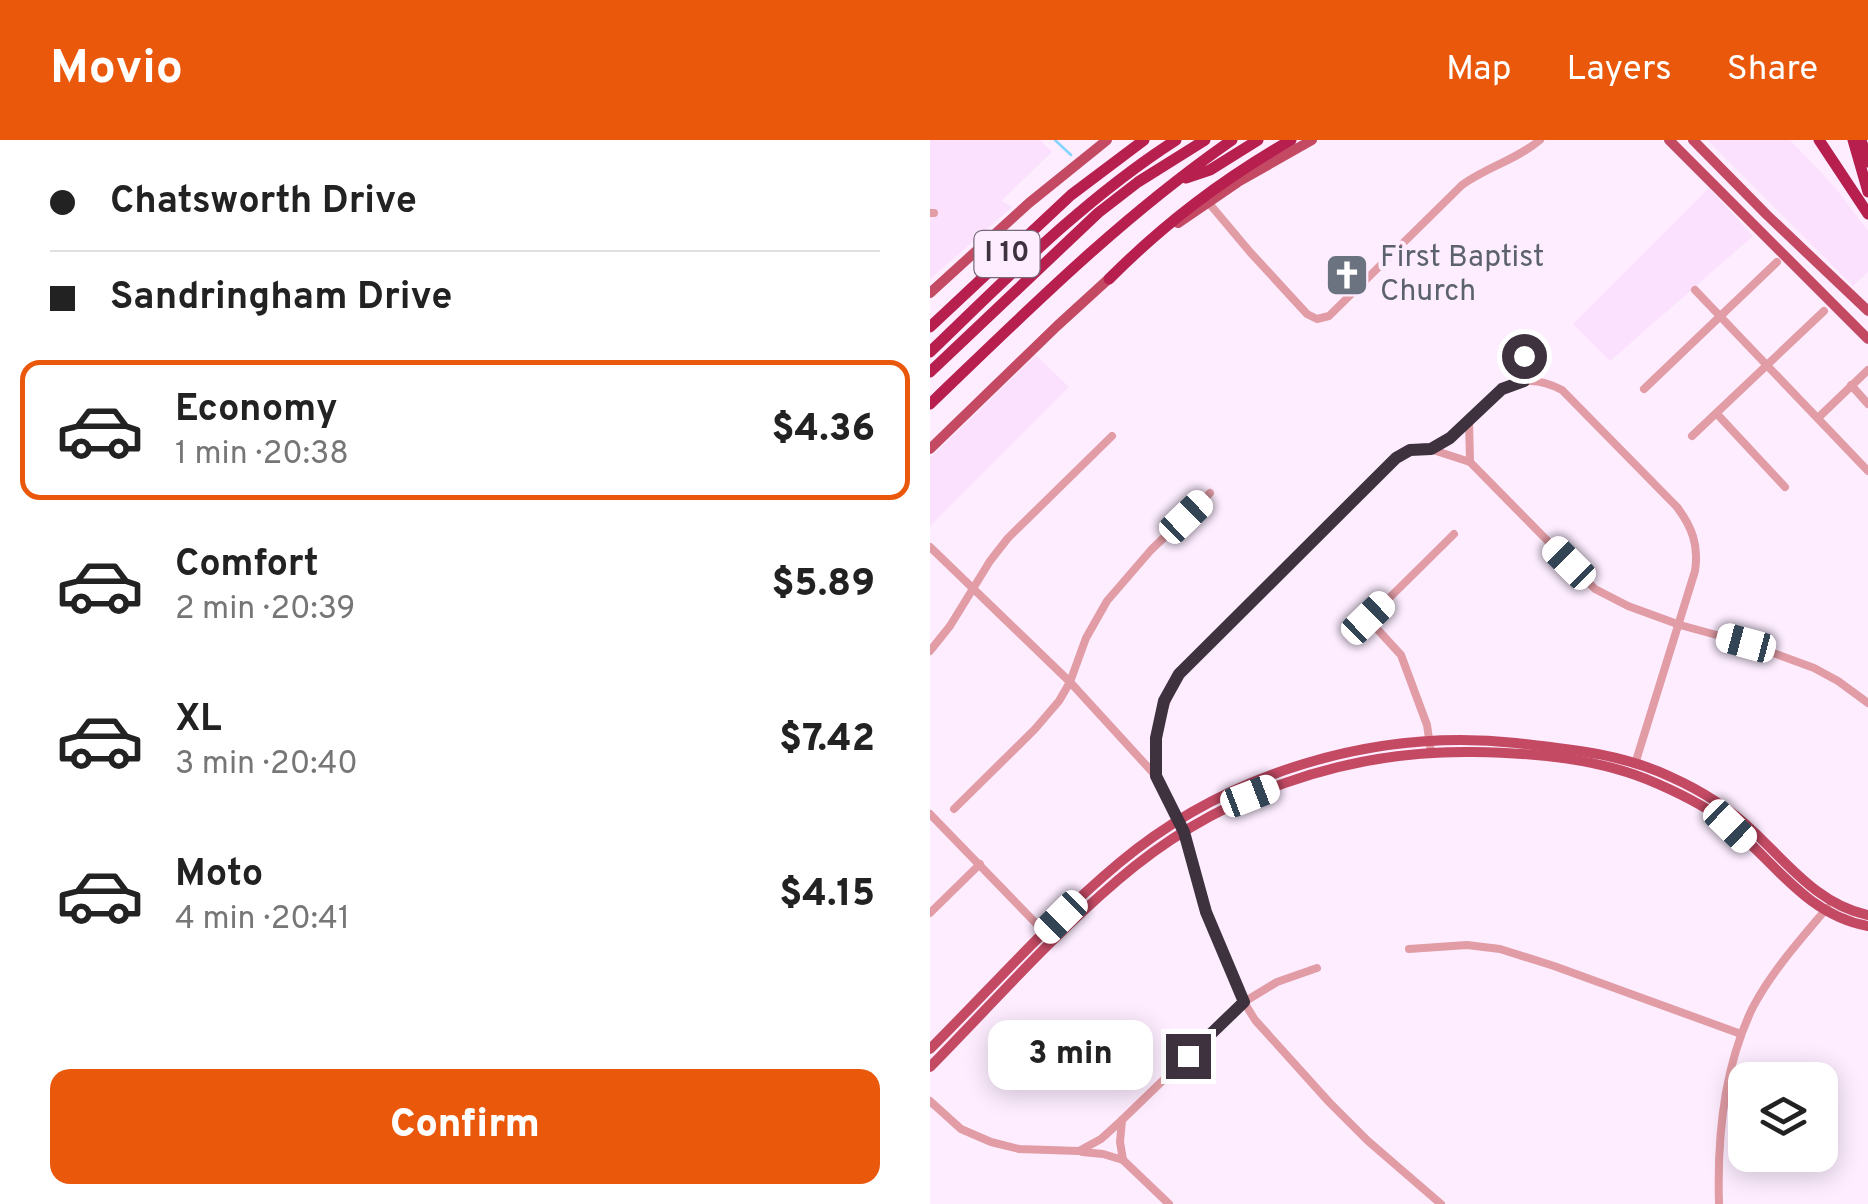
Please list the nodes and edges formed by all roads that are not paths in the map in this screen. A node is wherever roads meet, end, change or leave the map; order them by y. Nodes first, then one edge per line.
1 (1108, 140) edge
2 (1144, 140) edge
3 (1176, 140) edge
4 (1194, 140) edge
5 (1205, 140) edge
6 (1232, 140) edge
7 (1258, 140) edge
8 (1291, 140) edge
9 (1312, 140) edge
10 (1540, 140) edge
11 (1669, 140) edge
12 (1693, 140) edge
13 (1819, 140) edge
14 (1852, 140) edge
15 (1861, 140) edge
16 (1868, 162) edge
17 (1172, 182) junction
18 (1868, 192) edge
19 (1208, 202) junction
20 (1868, 214) edge
21 (1044, 258) junction
22 (1777, 262) dead end
23 (1109, 278) junction
24 (1695, 290) dead end
25 (930, 293) edge
26 (1824, 310) dead end
27 (1868, 312) edge
28 (1720, 315) junction
29 (930, 327) edge
30 (1868, 339) edge
31 (930, 352) edge
32 (1524, 357) dead end
33 (930, 363) edge
34 (1767, 365) junction
35 (1868, 370) edge
36 (930, 372) edge
37 (1524, 381) junction
38 (1851, 385) junction
39 (1644, 388) dead end
40 (930, 404) edge
41 (1868, 404) edge
42 (1717, 414) junction
43 (1819, 417) junction
44 (1468, 420) junction
45 (1112, 436) dead end
46 (1692, 436) dead end
47 (930, 448) edge
48 (1431, 449) junction
49 (1470, 462) junction
50 (1868, 470) edge
51 (1785, 487) dead end
52 (1210, 493) dead end
53 (1454, 534) dead end
54 (930, 547) edge
55 (974, 590) junction
56 (1680, 625) junction
57 (930, 652) edge
58 (1070, 682) junction
59 (1868, 703) edge
60 (1430, 747) junction
61 (1634, 768) junction
62 (1156, 776) junction
63 (954, 809) dead end
64 (930, 814) edge
65 (1181, 826) junction
66 (980, 864) junction
67 (1828, 906) junction
68 (930, 913) edge
69 (1868, 914) edge
70 (1868, 926) edge
71 (1049, 937) junction
72 (1409, 949) dead end
73 (1317, 968) dead end
74 (1244, 1002) junction
75 (964, 1024) junction
76 (1741, 1034) junction
77 (930, 1049) edge
78 (930, 1067) edge
79 (930, 1100) edge
80 (1122, 1120) junction
81 (1079, 1152) junction
82 (1124, 1160) junction
83 (1169, 1204) edge
84 (1441, 1204) edge
85 (1719, 1204) edge

1 - 25 main road
2 - 29 highway, I 10
3 - 31 highway
4 - 21 highway
5 - 21 highway
6 - 17 highway, I 10
7 - 17 highway
8 - 23 highway
9 - 19 main road
10 - 19 street
11 - 30 main road
12 - 27 main road
13 - 20 highway
14 - 18 highway
15 - 16 highway
17 - 40 highway, I 10
19 - 23 main road
21 - 33 highway
21 - 36 highway
22 - 28 street
23 - 47 main road
24 - 28 street
26 - 34 street
28 - 34 street
28 - 39 street
32 - 37 street
34 - 42 street
34 - 43 street
35 - 38 street
37 - 44 street
37 - 56 street
38 - 41 street
38 - 43 street
42 - 46 street
42 - 51 street
43 - 50 street
44 - 48 street
44 - 49 street
45 - 55 street
48 - 49 street
48 - 62 street
49 - 56 street
52 - 58 street
53 - 60 street
54 - 55 street
55 - 57 street
55 - 58 street
56 - 59 street
56 - 61 street
58 - 62 street
58 - 63 street
60 - 61 main road
60 - 65 main road
61 - 67 main road
62 - 65 street
64 - 66 street
65 - 71 main road
65 - 74 street
66 - 68 street
66 - 71 street
67 - 69 main road
67 - 70 main road
67 - 76 street
71 - 75 main road
72 - 76 street
73 - 74 street
74 - 80 street
74 - 84 street
75 - 77 main road
75 - 78 main road
76 - 85 street
79 - 81 street
80 - 81 street
80 - 82 street
81 - 82 street
82 - 83 street

